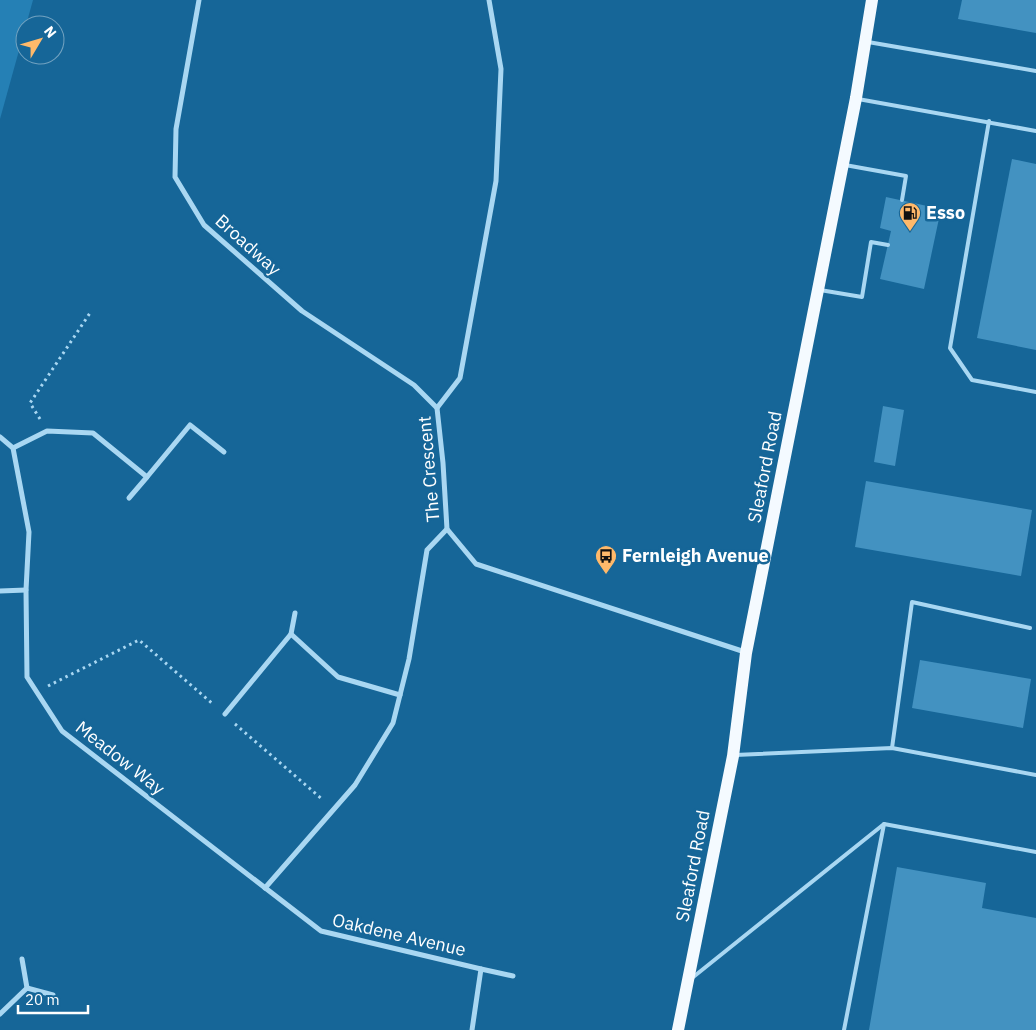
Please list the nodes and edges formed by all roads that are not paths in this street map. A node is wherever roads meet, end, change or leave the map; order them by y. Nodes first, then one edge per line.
1 (199, 0) edge
2 (489, 0) edge
3 (872, 0) edge
4 (866, 42) junction
5 (1036, 71) edge
6 (856, 98) junction
7 (989, 122) junction
8 (1036, 131) edge
9 (842, 165) junction
10 (902, 200) dead end
11 (888, 245) dead end
12 (818, 290) junction
13 (1036, 392) edge
14 (437, 408) junction
15 (0, 437) edge
16 (13, 448) junction
17 (224, 452) dead end
18 (147, 477) junction
19 (130, 498) dead end
20 (447, 529) junction
21 (26, 590) junction
22 (0, 591) edge
23 (295, 613) dead end
24 (1030, 628) dead end
25 (291, 634) junction
26 (746, 653) junction
27 (400, 695) junction
28 (225, 714) road end
29 (892, 748) junction
30 (733, 756) junction
31 (1036, 775) edge
32 (884, 824) junction
33 (1036, 852) edge
34 (265, 888) junction
35 (22, 959) dead end
36 (481, 969) junction
37 (513, 976) dead end
38 (688, 981) junction
39 (27, 988) junction
40 (53, 995) dead end
41 (0, 1014) edge
42 (472, 1030) edge
43 (678, 1030) edge
44 (844, 1030) edge

1 - 14 street, Broadway
2 - 14 street, The Crescent
3 - 4 main road, Sleaford Road
4 - 5 lane
4 - 6 main road, Sleaford Road
6 - 7 lane
6 - 9 main road, Sleaford Road
7 - 8 lane
7 - 13 lane
9 - 10 lane
9 - 12 main road, Sleaford Road
11 - 12 lane
12 - 26 main road, Sleaford Road
14 - 20 street, The Crescent
15 - 16 street
16 - 18 street
16 - 21 street, Meadow Way
17 - 18 street
18 - 19 street
20 - 26 street, The Crescent
20 - 27 street
21 - 22 street
21 - 34 street, Meadow Way
23 - 25 street
24 - 29 lane
25 - 27 street
25 - 28 street
26 - 30 main road, Sleaford Road
27 - 34 street
29 - 30 lane
29 - 31 lane
30 - 38 main road, Sleaford Road
32 - 33 lane
32 - 38 lane
32 - 44 lane
34 - 36 street, Oakdene Avenue
35 - 39 street
36 - 37 street, Oakdene Avenue
36 - 42 street, Oakdene Avenue
38 - 43 main road, Sleaford Road
39 - 40 street
39 - 41 street

